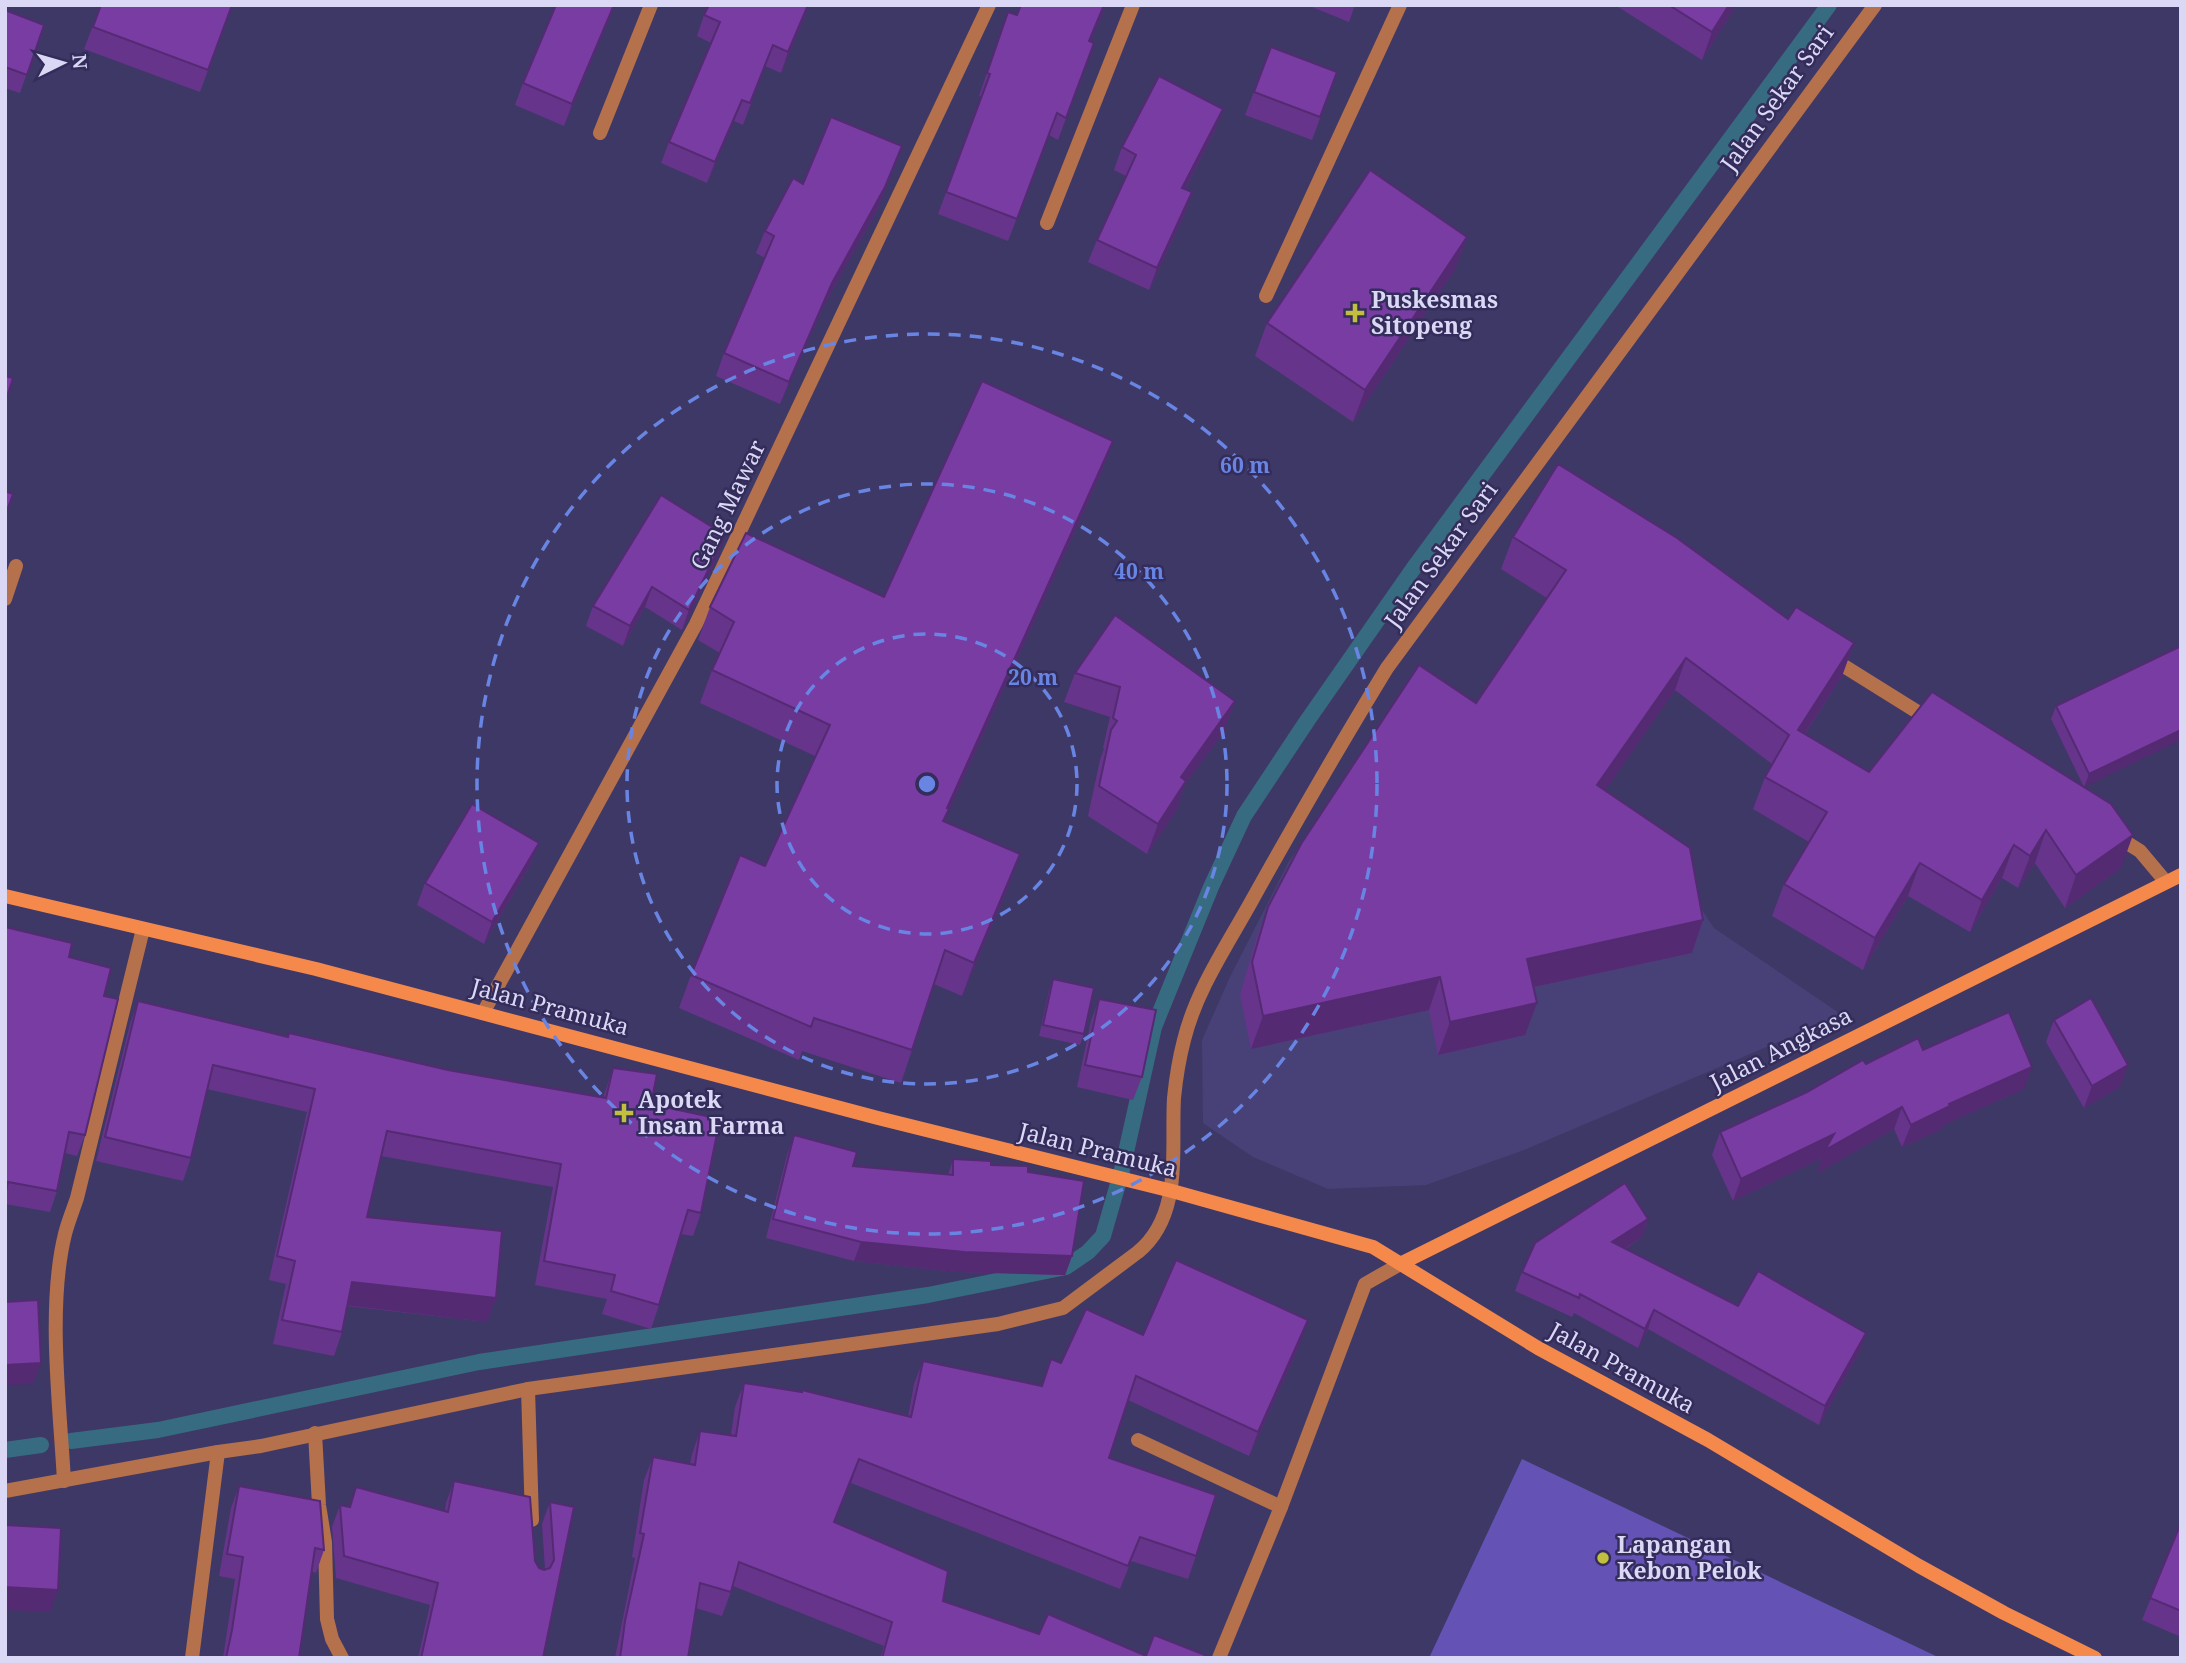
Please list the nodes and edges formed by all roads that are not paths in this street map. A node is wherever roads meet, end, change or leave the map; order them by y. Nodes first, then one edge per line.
1 (652, 5) edge
2 (989, 5) edge
3 (1133, 5) edge
4 (1400, 5) edge
5 (1875, 5) edge
6 (600, 133) dead end
7 (1047, 223) dead end
8 (1266, 296) dead end
9 (16, 566) dead end
10 (5, 599) edge
11 (1824, 653) edge
12 (1941, 726) edge
13 (2105, 829) edge
14 (2181, 875) edge
15 (2166, 882) junction
16 (5, 896) edge
17 (143, 929) junction
18 (483, 1013) junction
19 (1172, 1191) junction
20 (1402, 1263) junction
21 (528, 1389) junction
22 (314, 1433) junction
23 (1138, 1440) dead end
24 (218, 1452) junction
25 (64, 1481) junction
26 (5, 1491) edge
27 (1281, 1507) junction
28 (532, 1532) edge
29 (2092, 1657) edge
30 (192, 1658) edge
31 (342, 1658) edge
32 (1219, 1658) edge

1 - 6 street
2 - 18 street, Gang Mawar
3 - 7 street
4 - 8 street
5 - 19 street, Jalan Sekar Sari
9 - 10 street
11 - 12 street
13 - 15 street
14 - 15 street, Jalan Angkasa
15 - 20 street, Jalan Angkasa
16 - 17 street, Jalan Pramuka
17 - 18 street, Jalan Pramuka
17 - 25 street
18 - 19 street, Jalan Pramuka
19 - 20 street, Jalan Pramuka
19 - 21 street, Jalan Sekar Sari
20 - 27 street
20 - 29 street, Jalan Pramuka
21 - 22 street, Jalan Sekar Sari
21 - 28 street
22 - 24 street, Jalan Sekar Sari
22 - 31 street
23 - 27 street
24 - 25 street, Jalan Sekar Sari
24 - 30 street
25 - 26 street, Jalan Sekar Sari
27 - 32 street

